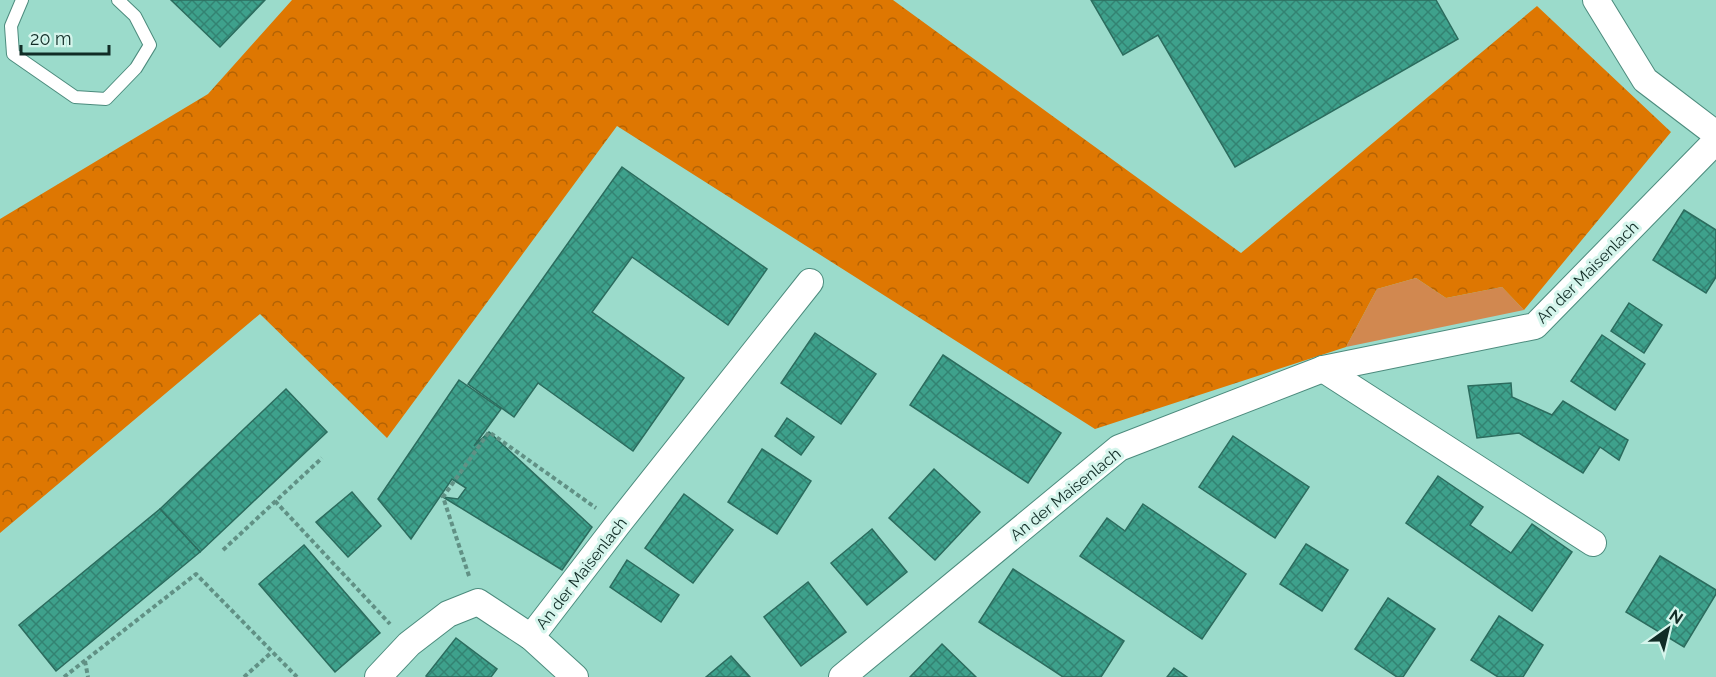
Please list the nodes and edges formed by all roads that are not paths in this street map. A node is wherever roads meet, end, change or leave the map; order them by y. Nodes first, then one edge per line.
1 (22, 0) edge
2 (118, 0) edge
3 (1596, 0) edge
4 (1716, 134) edge
5 (1716, 141) edge
6 (810, 282) dead end
7 (1323, 369) junction
8 (1593, 543) dead end
9 (531, 637) junction
10 (378, 677) edge
11 (575, 677) edge
12 (842, 677) edge

1 - 2 lane
3 - 4 street
5 - 7 street, An der Maisenlach
6 - 9 street, An der Maisenlach
7 - 8 street
7 - 12 street, An der Maisenlach
9 - 10 street, An der Maisenlach
9 - 11 street, An der Maisenlach

